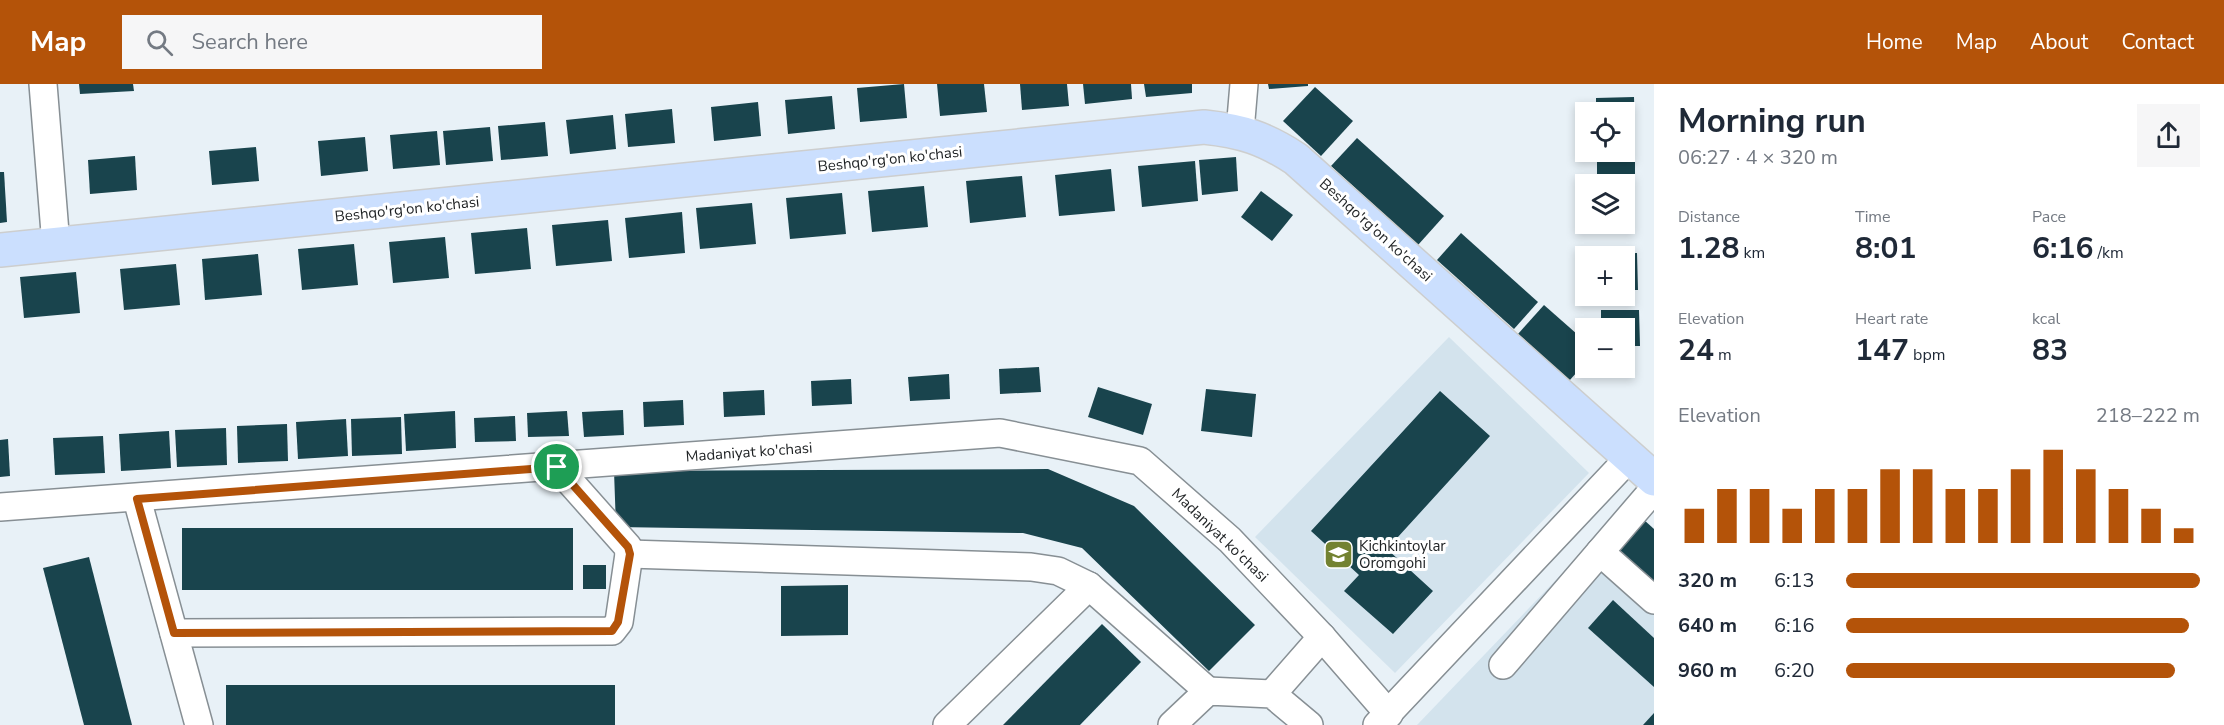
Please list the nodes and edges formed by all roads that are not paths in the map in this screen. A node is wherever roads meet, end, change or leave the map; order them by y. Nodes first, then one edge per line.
1 (43, 84) edge
2 (1245, 84) edge
3 (1240, 131) junction
4 (56, 245) junction
5 (0, 250) edge
6 (1630, 457) junction
7 (557, 467) junction
8 (1654, 479) edge
9 (1654, 489) edge
10 (137, 499) junction
11 (0, 507) edge
12 (1600, 552) junction
13 (630, 554) junction
14 (1089, 586) junction
15 (1654, 600) edge
16 (174, 633) junction
17 (1322, 637) junction
18 (1503, 665) dead end
19 (1208, 691) junction
20 (1272, 694) junction
21 (1383, 720) edge
22 (199, 725) edge
23 (947, 725) edge
24 (1172, 725) edge
25 (1309, 725) edge

1 - 4 street
2 - 3 street
3 - 4 main road, Beshqo'rg'on ko'chasi
3 - 6 main road, Beshqo'rg'on ko'chasi
4 - 5 main road, Beshqo'rg'on ko'chasi
6 - 8 main road, Beshqo'rg'on ko'chasi
6 - 21 street, Madaniyat ko'chasi
7 - 10 street, Madaniyat ko'chasi
7 - 13 street
7 - 17 street, Madaniyat ko'chasi
9 - 12 street
10 - 11 street, Madaniyat ko'chasi
10 - 16 street
12 - 15 street
12 - 18 street
13 - 14 street
13 - 16 street
14 - 19 street
14 - 23 street
16 - 22 street
17 - 20 street
17 - 21 street, Madaniyat ko'chasi
19 - 20 street
19 - 24 street
20 - 25 street

